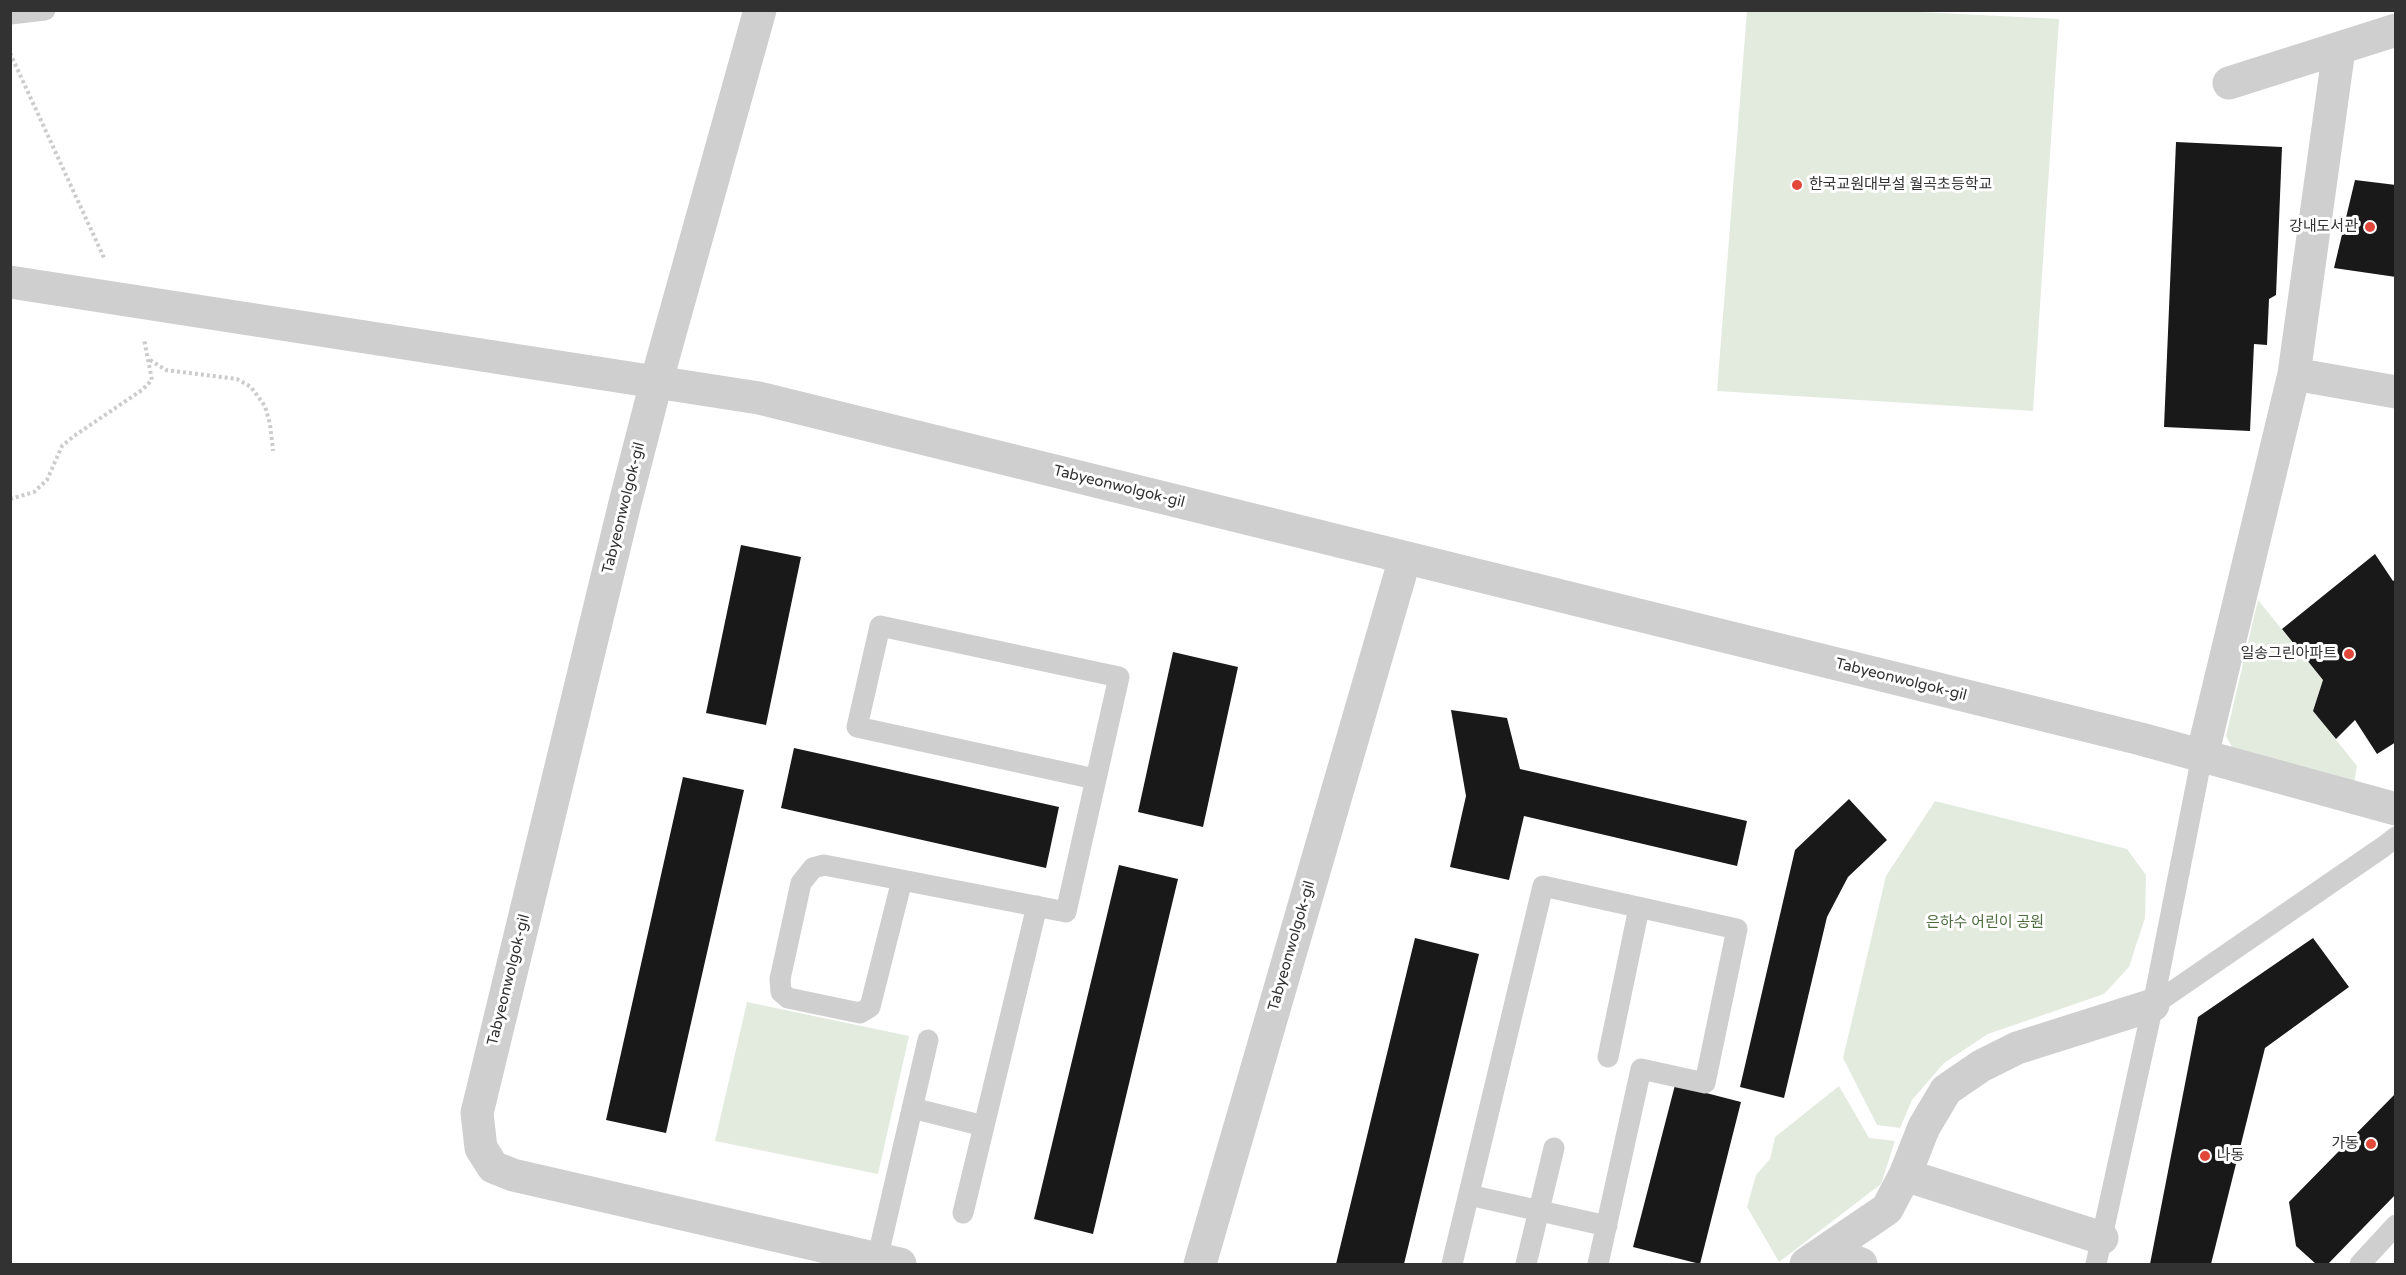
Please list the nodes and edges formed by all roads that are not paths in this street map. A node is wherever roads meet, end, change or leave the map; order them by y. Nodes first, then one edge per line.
1 (45, 10) edge
2 (760, 10) edge
3 (10, 14) edge
4 (2396, 30) edge
5 (2339, 49) junction
6 (2229, 83) dead end
7 (10, 282) edge
8 (2294, 374) junction
9 (656, 384) junction
10 (2396, 392) edge
11 (1405, 558) junction
12 (2202, 756) junction
13 (1095, 779) junction
14 (2396, 809) edge
15 (2396, 837) edge
16 (902, 880) junction
17 (1037, 906) junction
18 (1639, 908) junction
19 (2153, 1005) junction
20 (928, 1041) dead end
21 (1608, 1057) dead end
22 (912, 1108) junction
23 (984, 1126) junction
24 (1554, 1148) dead end
25 (1905, 1175) junction
26 (1469, 1195) junction
27 (1539, 1210) junction
28 (963, 1213) dead end
29 (2396, 1225) edge
30 (1607, 1226) junction
31 (2099, 1251) edge
32 (1817, 1257) edge
33 (889, 1262) edge
34 (1200, 1264) edge
35 (1452, 1264) edge
36 (1526, 1264) edge
37 (1598, 1264) edge
38 (1861, 1264) edge
39 (2360, 1264) edge

1 - 3 lane
2 - 9 street, Tabyeonwolgok-gil
4 - 5 street
5 - 6 street
5 - 8 street
7 - 9 street
8 - 10 street
8 - 12 street
9 - 11 street, Tabyeonwolgok-gil
9 - 33 street, Tabyeonwolgok-gil
11 - 12 street, Tabyeonwolgok-gil
11 - 34 street, Tabyeonwolgok-gil
12 - 14 street, Tabyeonwolgok-gil
12 - 19 lane
13 - 13 lane
13 - 17 lane
15 - 19 lane
16 - 16 lane
16 - 17 lane
17 - 23 lane
18 - 21 lane
18 - 26 lane
18 - 30 lane
19 - 25 street
19 - 31 lane
20 - 22 lane
22 - 23 lane
22 - 33 lane
23 - 28 lane
24 - 27 lane
25 - 31 street
25 - 32 street
26 - 27 lane
26 - 35 lane
27 - 30 lane
27 - 36 lane
29 - 39 lane
30 - 37 lane
32 - 38 street

